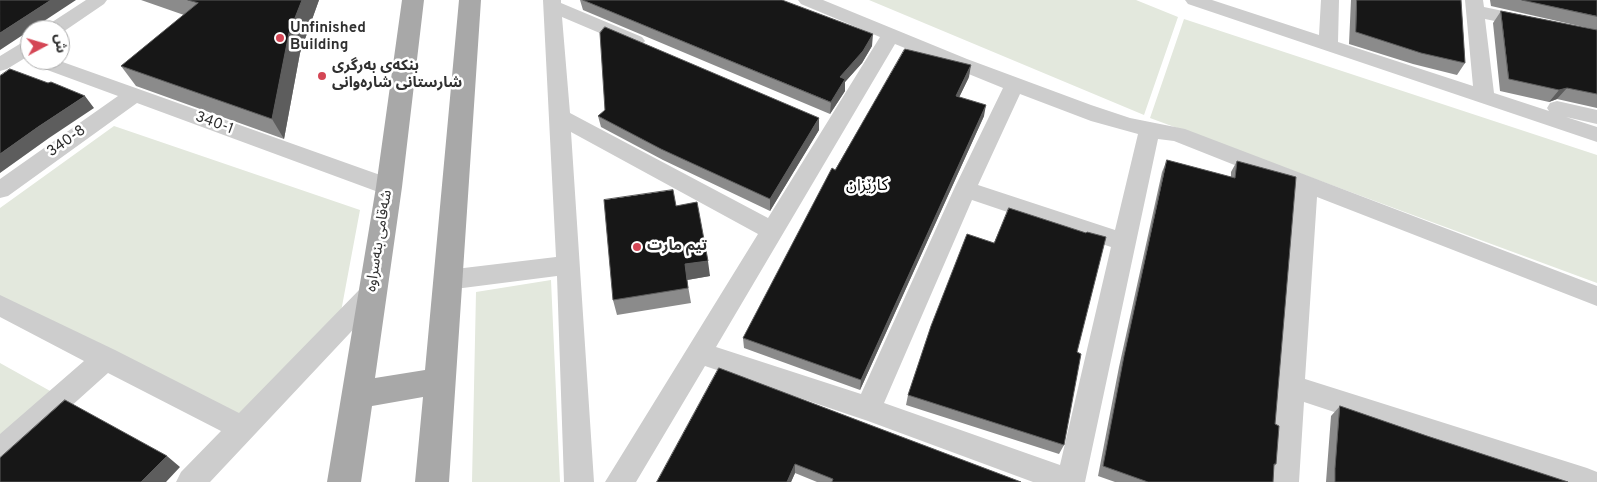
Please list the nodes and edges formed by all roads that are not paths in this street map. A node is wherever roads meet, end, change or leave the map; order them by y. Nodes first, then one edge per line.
1 (98, 0) edge
2 (414, 0) edge
3 (470, 0) edge
4 (807, 0) edge
5 (1194, 0) edge
6 (1330, 0) edge
7 (552, 3) edge
8 (1474, 6) edge
9 (68, 20) edge
10 (1550, 26) edge
11 (890, 36) junction
12 (1328, 45) junction
13 (653, 49) edge
14 (20, 57) edge
15 (0, 65) edge
16 (70, 70) edge
17 (1014, 85) junction
18 (1483, 94) junction
19 (134, 95) junction
20 (558, 116) junction
21 (1597, 117) edge
22 (1149, 131) junction
23 (1597, 135) edge
24 (1307, 184) junction
25 (389, 187) junction
26 (0, 190) edge
27 (965, 190) junction
28 (773, 232) junction
29 (1126, 242) junction
30 (569, 265) junction
31 (447, 280) junction
32 (372, 294) junction
33 (1597, 296) edge
34 (0, 304) edge
35 (699, 353) junction
36 (106, 358) junction
37 (439, 381) junction
38 (1292, 386) junction
39 (358, 394) junction
40 (868, 409) junction
41 (243, 429) junction
42 (0, 452) edge
43 (191, 482) edge
44 (344, 482) edge
45 (432, 482) edge
46 (579, 482) edge
47 (620, 482) edge
48 (1070, 482) edge
49 (1284, 482) edge
50 (1588, 482) edge

1 - 9 street
2 - 25 main road, شەقامی بنەسراوە
3 - 31 main road
4 - 11 street
5 - 12 street
6 - 12 street
7 - 13 street
7 - 20 street
8 - 10 street
8 - 18 street
11 - 17 street
11 - 28 street
12 - 18 street
14 - 15 street
16 - 19 street, 340-1
17 - 22 street
17 - 27 street
18 - 21 street
18 - 23 street
19 - 25 street, 340-1
19 - 26 street, 340-8
20 - 28 street
20 - 30 street
22 - 24 street
22 - 29 street
24 - 33 street
24 - 38 street
25 - 32 main road, شەقامی بنەسراوە
27 - 29 street
27 - 40 street
28 - 35 street
29 - 48 street
30 - 31 street
30 - 46 street
31 - 37 main road
32 - 39 main road, شەقامی بنەسراوە
32 - 41 street
34 - 36 street
35 - 40 street
35 - 47 street
36 - 41 street
36 - 42 street
37 - 39 main road
37 - 45 main road
38 - 49 street
38 - 50 street
39 - 44 main road, شەقامی بنەسراوە
40 - 48 street
41 - 43 street

